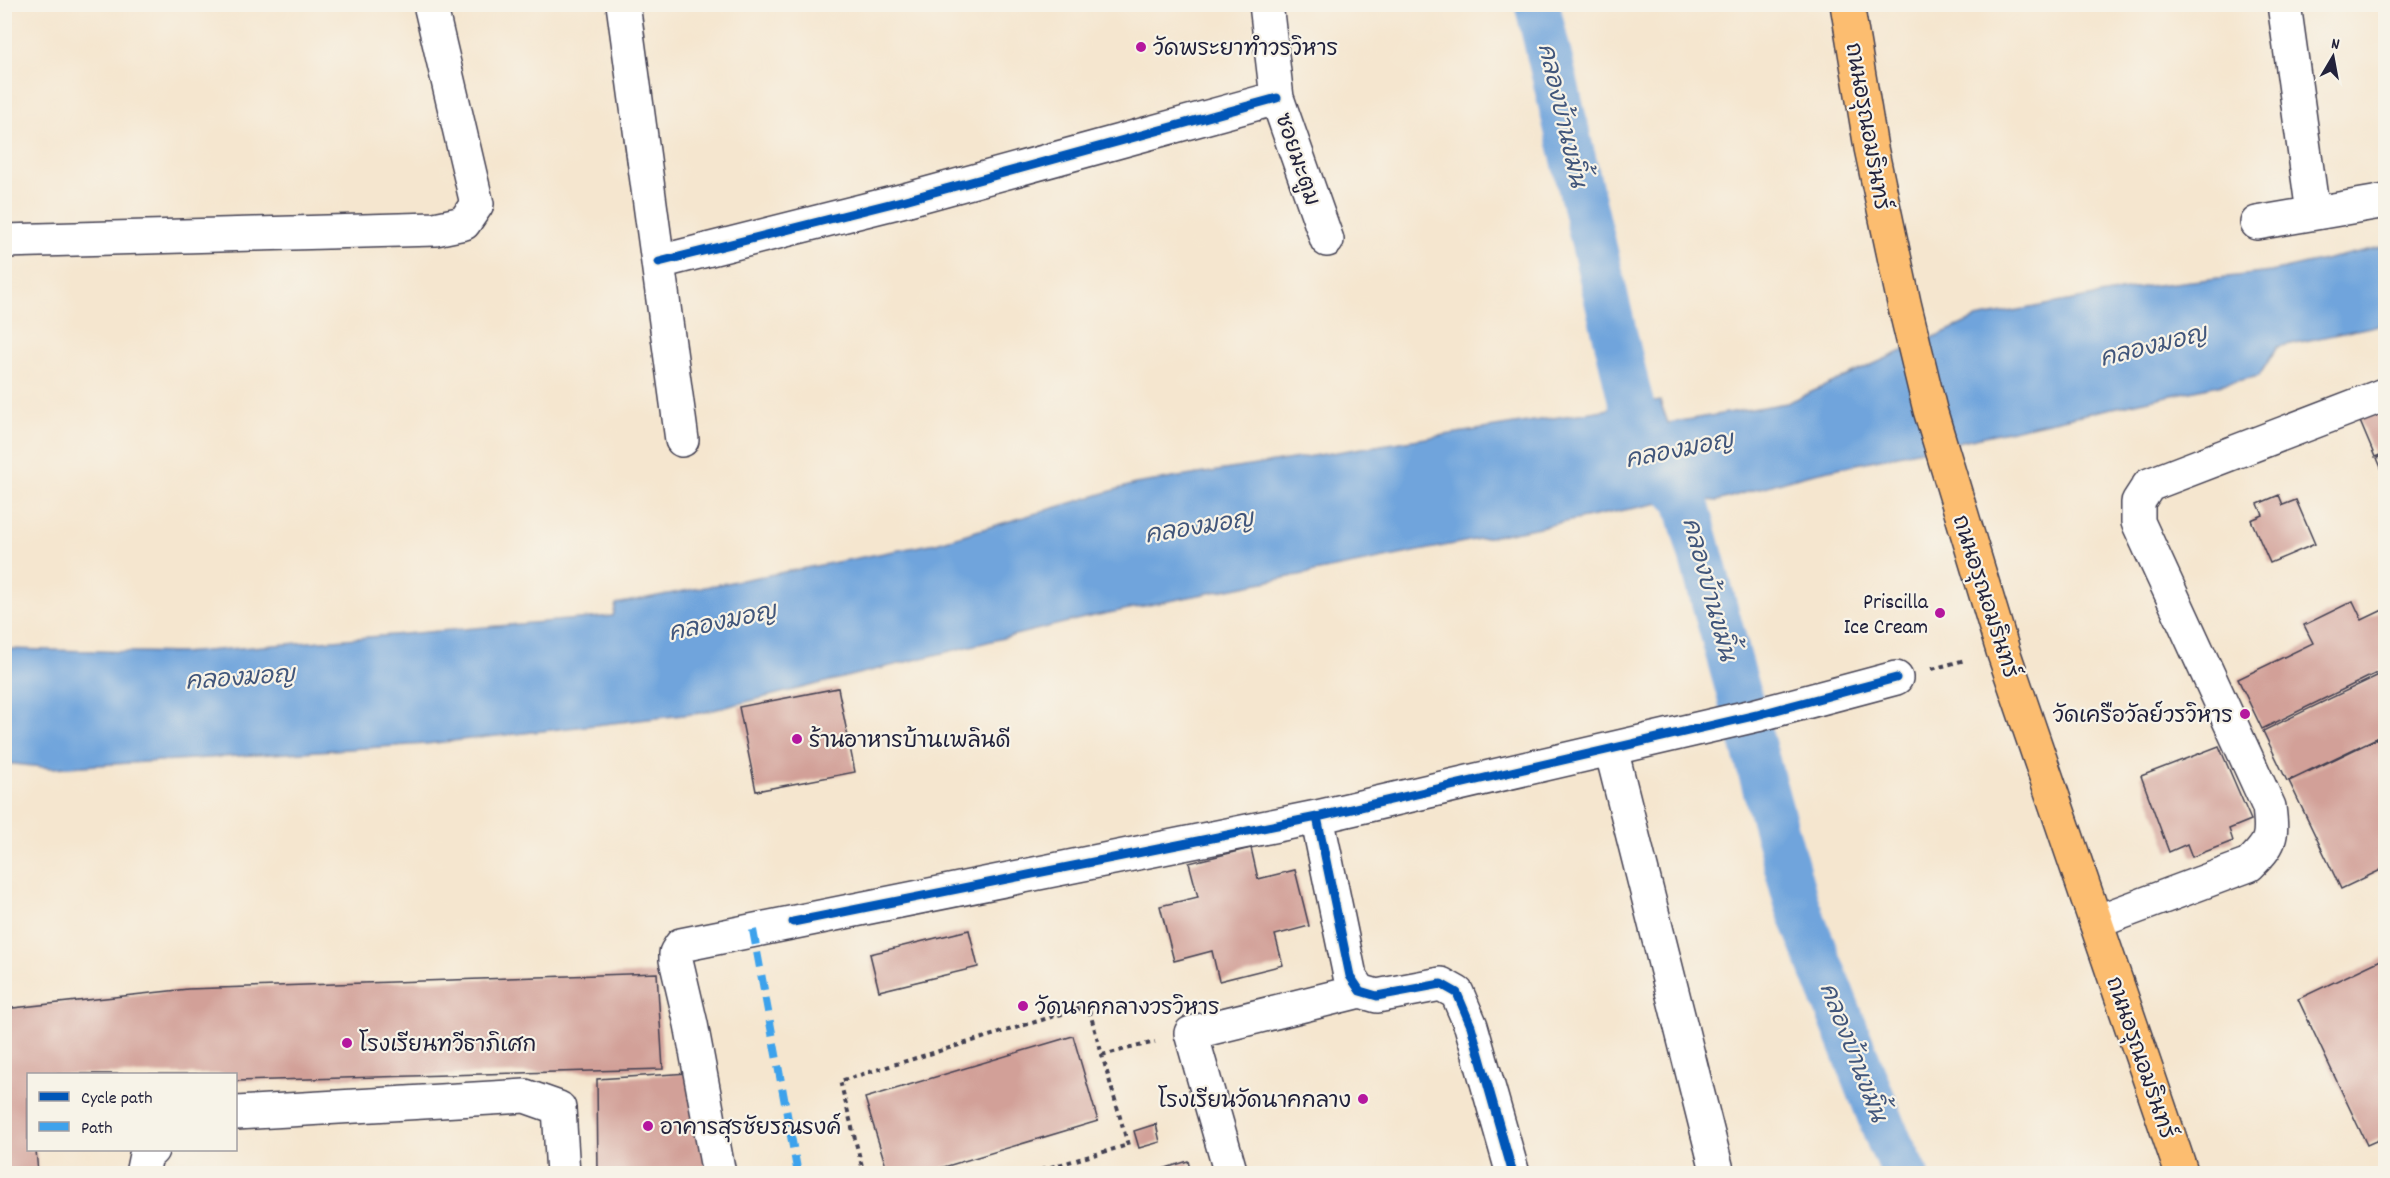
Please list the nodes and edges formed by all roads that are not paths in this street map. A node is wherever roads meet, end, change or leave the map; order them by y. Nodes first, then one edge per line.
1 (430, 4) edge
2 (623, 4) edge
3 (1266, 4) edge
4 (1847, 4) edge
5 (2283, 4) edge
6 (1277, 98) junction
7 (2385, 201) edge
8 (2313, 213) junction
9 (2257, 223) dead end
10 (1327, 240) dead end
11 (4, 241) edge
12 (659, 262) junction
13 (2385, 394) edge
14 (682, 440) dead end
15 (1896, 678) road end
16 (1611, 749) junction
17 (1317, 817) junction
18 (2096, 922) junction
19 (1360, 991) junction
20 (237, 1113) edge
21 (150, 1151) edge
22 (142, 1173) edge
23 (563, 1173) edge
24 (719, 1173) edge
25 (1231, 1173) edge
26 (1513, 1173) edge
27 (1718, 1173) edge
28 (2182, 1173) edge

1 - 11 street
2 - 12 street
3 - 6 street, ซอยมะตูม
4 - 18 main road, ถนนอรุณอมรินทร์
5 - 8 street
6 - 10 street, ซอยมะตูม
6 - 12 street
7 - 8 street
8 - 9 street
12 - 14 street
13 - 18 street
15 - 16 street
16 - 17 street
16 - 27 street
17 - 19 street
17 - 24 street
18 - 28 main road, ถนนอรุณอมรินทร์
19 - 25 street
19 - 26 street
20 - 23 street
21 - 22 street

